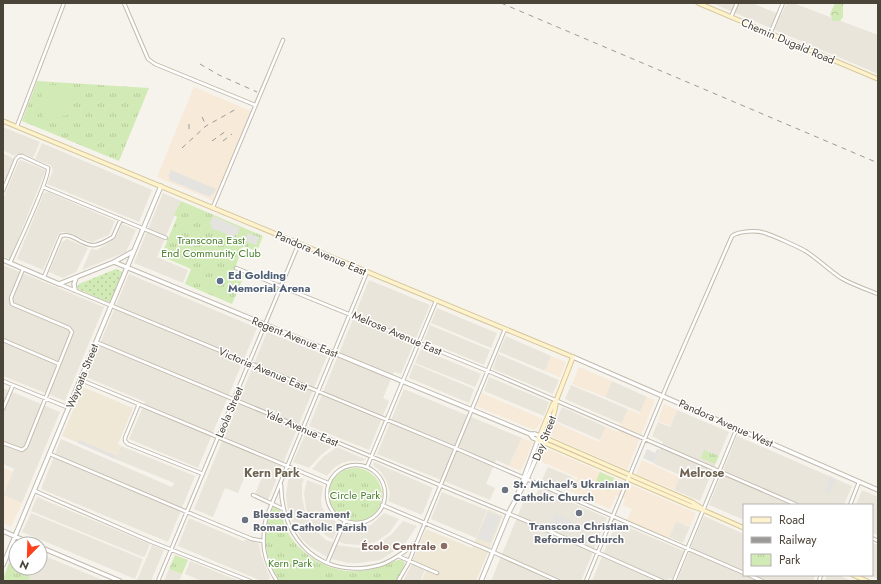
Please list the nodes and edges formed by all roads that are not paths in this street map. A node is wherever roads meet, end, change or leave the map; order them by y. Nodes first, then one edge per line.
1 (64, 3) edge
2 (124, 3) edge
3 (698, 3) edge
4 (737, 3) edge
5 (783, 3) edge
6 (731, 17) junction
7 (770, 34) junction
8 (283, 40) dead end
9 (878, 79) edge
10 (255, 105) junction
11 (3, 120) edge
12 (17, 126) junction
13 (161, 186) junction
14 (43, 187) junction
15 (3, 191) edge
16 (213, 207) junction
17 (121, 218) junction
18 (144, 228) junction
19 (166, 238) dead end
20 (298, 243) junction
21 (134, 251) junction
22 (3, 260) edge
23 (114, 262) junction
24 (10, 263) junction
25 (127, 268) junction
26 (236, 268) dead end
27 (23, 269) junction
28 (367, 272) junction
29 (44, 277) junction
30 (77, 278) junction
31 (59, 284) junction
32 (281, 286) junction
33 (75, 290) junction
34 (878, 294) edge
35 (436, 300) junction
36 (111, 306) junction
37 (350, 314) junction
38 (265, 324) junction
39 (504, 330) junction
40 (3, 340) edge
41 (96, 342) junction
42 (419, 342) junction
43 (334, 353) junction
44 (573, 357) junction
45 (249, 363) junction
46 (59, 364) junction
47 (488, 371) junction
48 (80, 380) junction
49 (3, 381) edge
50 (403, 381) junction
51 (13, 385) junction
52 (318, 391) junction
53 (663, 396) junction
54 (45, 398) junction
55 (234, 399) junction
56 (556, 401) junction
57 (139, 404) junction
58 (69, 408) junction
59 (3, 409) edge
60 (472, 410) junction
61 (386, 420) junction
62 (303, 428) junction
63 (737, 428) junction
64 (218, 437) junction
65 (539, 438) junction
66 (545, 438) junction
67 (645, 439) junction
68 (543, 442) junction
69 (3, 443) edge
70 (455, 448) junction
71 (50, 454) junction
72 (371, 456) junction
73 (288, 466) junction
74 (367, 467) junction
75 (719, 471) junction
76 (203, 474) junction
77 (630, 477) junction
78 (525, 478) junction
79 (281, 482) junction
80 (860, 482) junction
81 (328, 484) junction
82 (441, 486) junction
83 (878, 490) edge
84 (34, 491) junction
85 (253, 496) dead end
86 (271, 503) junction
87 (795, 504) edge
88 (850, 504) edge
89 (382, 505) junction
90 (283, 509) junction
91 (703, 510) junction
92 (187, 512) junction
93 (508, 514) junction
94 (614, 516) junction
95 (345, 521) junction
96 (425, 523) junction
97 (743, 528) edge
98 (3, 531) edge
99 (14, 536) edge
100 (16, 536) edge
101 (263, 541) junction
102 (416, 542) junction
103 (687, 548) junction
104 (172, 549) junction
105 (48, 550) edge
106 (493, 552) junction
107 (598, 553) junction
108 (8, 554) edge
109 (397, 556) junction
110 (409, 561) junction
111 (328, 563) junction
112 (3, 565) edge
113 (437, 573) dead end
114 (743, 573) edge
115 (751, 576) edge
116 (855, 576) edge
117 (120, 581) edge
118 (158, 581) edge
119 (250, 581) edge
120 (278, 581) edge
121 (398, 581) edge
122 (481, 581) edge
123 (558, 581) edge
124 (586, 581) edge
125 (662, 581) edge
126 (674, 581) edge
127 (762, 581) edge
128 (867, 581) edge

1 - 12 street
2 - 10 street
3 - 6 main road, Chemin Dugald Road
4 - 6 street
5 - 7 street
6 - 7 main road, Chemin Dugald Road
7 - 9 main road, Chemin Dugald Road
8 - 10 street
10 - 16 street
11 - 12 main road, Pandora Avenue East
12 - 13 main road, Pandora Avenue East
13 - 16 main road, Pandora Avenue East
13 - 18 street, Wayoata Street
14 - 15 street
14 - 17 street
14 - 24 street
16 - 20 main road, Pandora Avenue East
17 - 18 street
17 - 29 street
18 - 19 street
18 - 21 street, Wayoata Street
20 - 28 main road, Pandora Avenue East
20 - 32 street, Leola Street
21 - 23 street
21 - 25 street, Wayoata Street
22 - 24 street, Victoria Avenue East
23 - 25 street, Regent Avenue East
23 - 30 street
24 - 27 street, Victoria Avenue East
25 - 36 street, Wayoata Street
25 - 38 street, Regent Avenue East
26 - 32 street, Melrose Avenue East
27 - 29 street, Victoria Avenue East
27 - 46 street
28 - 35 main road, Pandora Avenue East
28 - 37 street
29 - 31 street, Victoria Avenue East
30 - 31 street
30 - 33 street
31 - 33 street, Victoria Avenue East
32 - 37 street, Melrose Avenue East
32 - 38 street, Leola Street
33 - 36 street, Victoria Avenue East
34 - 53 street
35 - 39 main road, Pandora Avenue East
35 - 42 street
36 - 41 street, Wayoata Street
36 - 45 street, Victoria Avenue East
37 - 42 street, Melrose Avenue East
37 - 43 street
38 - 43 street, Regent Avenue East
38 - 45 street, Leola Street
39 - 44 main road, Pandora Avenue East
39 - 47 street
40 - 46 street
41 - 48 street, Wayoata Street
41 - 55 street, Yale Avenue East
42 - 47 street, Melrose Avenue East
42 - 50 street
43 - 50 street, Regent Avenue East
43 - 52 street
44 - 53 street, Pandora Avenue West
44 - 56 main road, Day Street
45 - 52 street, Victoria Avenue East
45 - 55 street, Leola Street
46 - 54 street
47 - 56 street, Melrose Avenue East
47 - 60 street
48 - 57 street
48 - 58 street, Wayoata Street
49 - 51 street
50 - 60 street, Regent Avenue East
50 - 61 street
51 - 54 street
51 - 59 street
52 - 61 street, Victoria Avenue East
52 - 62 street
53 - 63 street, Pandora Avenue West
53 - 67 street
54 - 58 street
54 - 69 street
55 - 62 street, Yale Avenue East
55 - 64 street, Leola Street
56 - 65 main road, Day Street
56 - 66 main road, Day Street
56 - 67 street, Melrose Avenue East
57 - 64 street
57 - 76 street
58 - 71 street, Wayoata Street
60 - 65 street, Regent Avenue East
60 - 70 street
61 - 70 street, Victoria Avenue East
61 - 72 street
62 - 72 street, Yale Avenue East
62 - 73 street
63 - 75 street
63 - 80 street, Pandora Avenue West
64 - 73 street
64 - 76 street, Leola Street
65 - 66 main road
65 - 68 main road
65 - 78 street, Day Street
66 - 68 main road, Day Street
66 - 77 main road
67 - 75 street, Melrose Avenue East
67 - 77 street
68 - 77 main road
68 - 78 street, Day Street
70 - 78 street, Victoria Avenue East
70 - 82 street
71 - 84 street, Wayoata Street
71 - 92 street
72 - 74 street
72 - 82 street, Yale Avenue East
73 - 79 street
73 - 81 street
74 - 81 street
74 - 89 street
75 - 87 street, Melrose Avenue East
75 - 91 street
76 - 92 street, Leola Street
77 - 91 main road
77 - 94 street
78 - 93 street, Day Street
78 - 94 street, Victoria Avenue East
79 - 86 street
79 - 90 street
80 - 83 street, Pandora Avenue West
80 - 88 street
81 - 95 street
82 - 93 street, Yale Avenue East
82 - 96 street
84 - 100 street, Wayoata Street
84 - 104 street
85 - 86 street
86 - 90 street
86 - 101 street
89 - 95 street
89 - 96 street
90 - 111 street
91 - 97 main road
91 - 103 street
92 - 101 street
92 - 104 street, Leola Street
93 - 106 street, Day Street
93 - 107 street, Yale Avenue East
94 - 103 street, Victoria Avenue East
94 - 107 street
95 - 111 street
96 - 102 street
96 - 106 street
98 - 99 street
101 - 120 street
102 - 109 street
102 - 110 street
103 - 114 street, Victoria Avenue East
103 - 126 street
104 - 118 street, Leola Street
104 - 119 street
105 - 117 street
106 - 122 street, Day Street
106 - 123 street
107 - 124 street
107 - 125 street, Yale Avenue East
108 - 112 street, Wayoata Street
109 - 110 street
109 - 111 street
110 - 113 street
110 - 121 street
115 - 127 street
116 - 128 main road

